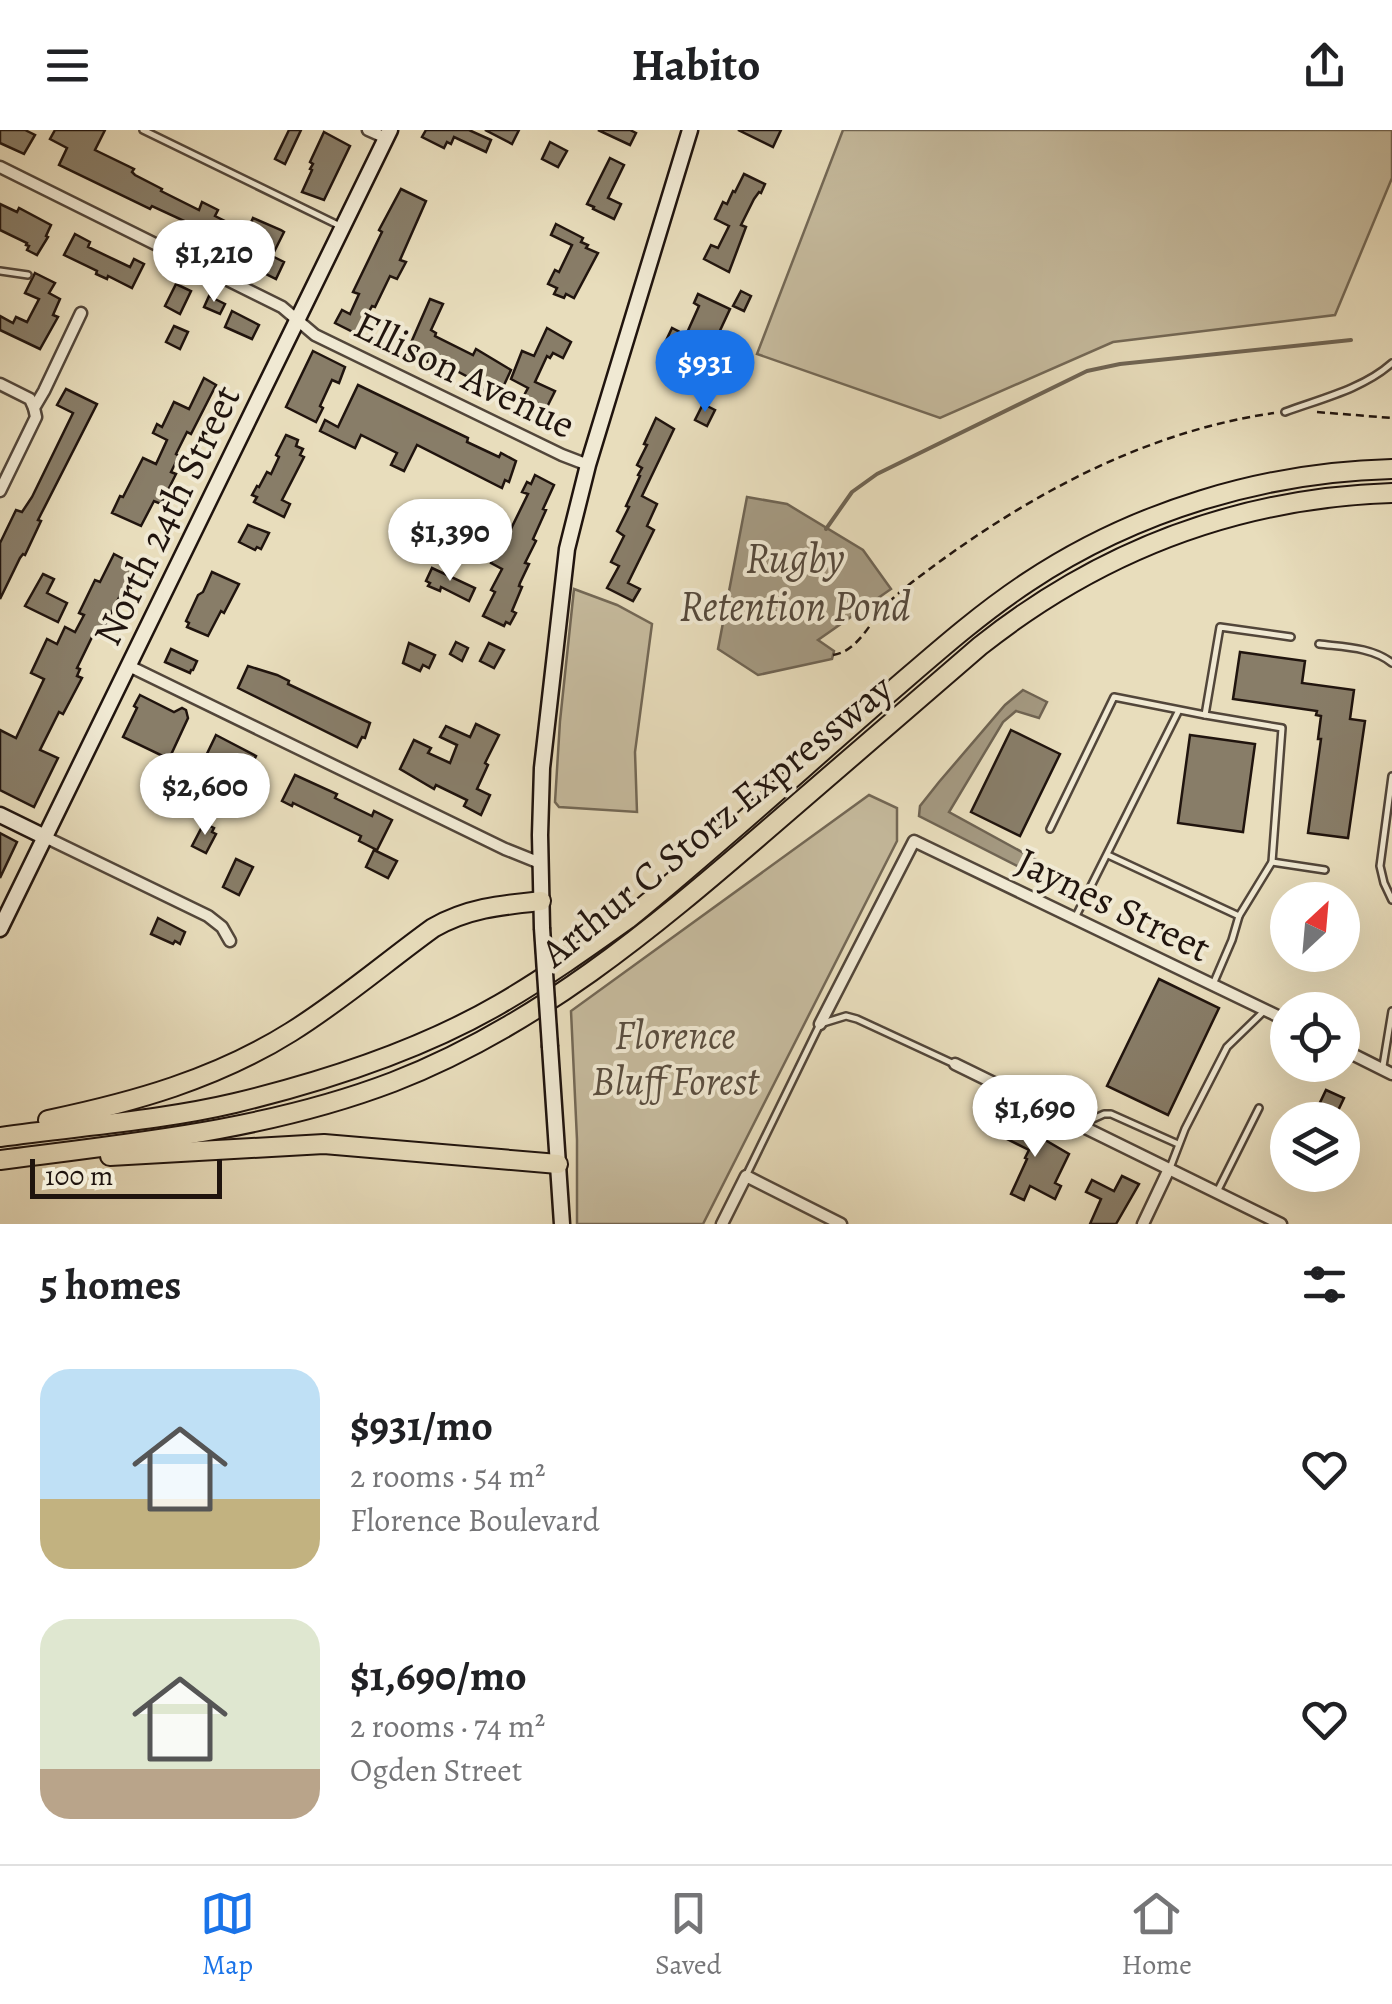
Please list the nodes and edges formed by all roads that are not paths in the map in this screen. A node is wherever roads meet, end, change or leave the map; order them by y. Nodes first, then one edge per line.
1 (143, 130) edge
2 (368, 130) edge
3 (690, 130) edge
4 (388, 134) edge
5 (0, 168) edge
6 (343, 227) junction
7 (0, 271) edge
8 (28, 275) dead end
9 (81, 312) dead end
10 (297, 318) junction
11 (1392, 364) edge
12 (0, 384) edge
13 (34, 408) junction
14 (1285, 412) road end
15 (588, 465) junction
16 (1392, 469) edge
17 (0, 490) edge
18 (1392, 493) edge
19 (1290, 637) dead end
20 (1318, 644) dead end
21 (1392, 663) edge
22 (129, 666) junction
23 (1178, 712) junction
24 (1205, 715) junction
25 (1392, 776) edge
26 (0, 815) edge
27 (1050, 829) dead end
28 (45, 837) junction
29 (1108, 856) junction
30 (1272, 862) junction
31 (540, 863) junction
32 (1325, 870) dead end
33 (1392, 900) edge
34 (541, 901) junction
35 (1239, 916) junction
36 (1075, 919) junction
37 (2, 922) edge
38 (230, 940) dead end
39 (1212, 985) junction
40 (1265, 1010) junction
41 (1392, 1011) edge
42 (1270, 1013) edge
43 (820, 1024) junction
44 (1360, 1058) edge
45 (955, 1064) joint
46 (1387, 1072) edge
47 (1259, 1108) dead end
48 (1080, 1125) junction
49 (0, 1134) edge
50 (1178, 1145) junction
51 (0, 1162) edge
52 (558, 1164) junction
53 (1169, 1170) junction
54 (746, 1176) junction
55 (1216, 1193) junction
56 (562, 1224) edge
57 (722, 1224) edge
58 (841, 1224) edge
59 (1143, 1224) edge
60 (1280, 1224) edge

1 - 6 lane
2 - 4 street
3 - 15 street
4 - 6 street, North 24th Street
5 - 10 street, Ellison Avenue
6 - 10 street, North 24th Street
7 - 8 lane
9 - 13 street
10 - 15 street, Ellison Avenue
10 - 22 street, North 24th Street
11 - 14 lane
12 - 13 street
13 - 17 street
15 - 31 street
16 - 49 highway, Arthur C Storz Expressway
18 - 51 highway, Arthur C Storz Expressway
19 - 24 lane
20 - 21 lane
22 - 28 street, North 24th Street
22 - 31 street
23 - 24 lane
23 - 27 lane
23 - 29 lane
24 - 30 lane
25 - 33 lane
26 - 28 street
28 - 37 street, North 24th Street
28 - 38 street
29 - 35 lane
29 - 36 lane
30 - 32 lane
30 - 35 lane
31 - 34 street
34 - 49 highway
34 - 52 street, bridge
35 - 39 lane
36 - 39 street, Jaynes Street
36 - 43 street, Jaynes Street
39 - 40 street, Jaynes Street
40 - 42 street, Jaynes Street
40 - 50 lane
41 - 46 lane
43 - 45 lane
43 - 54 lane
44 - 46 street
45 - 48 street
47 - 55 lane
48 - 50 lane
48 - 53 street
50 - 53 lane
51 - 52 highway
52 - 56 street
53 - 55 street
53 - 59 street
54 - 57 street
54 - 58 street
55 - 60 street

